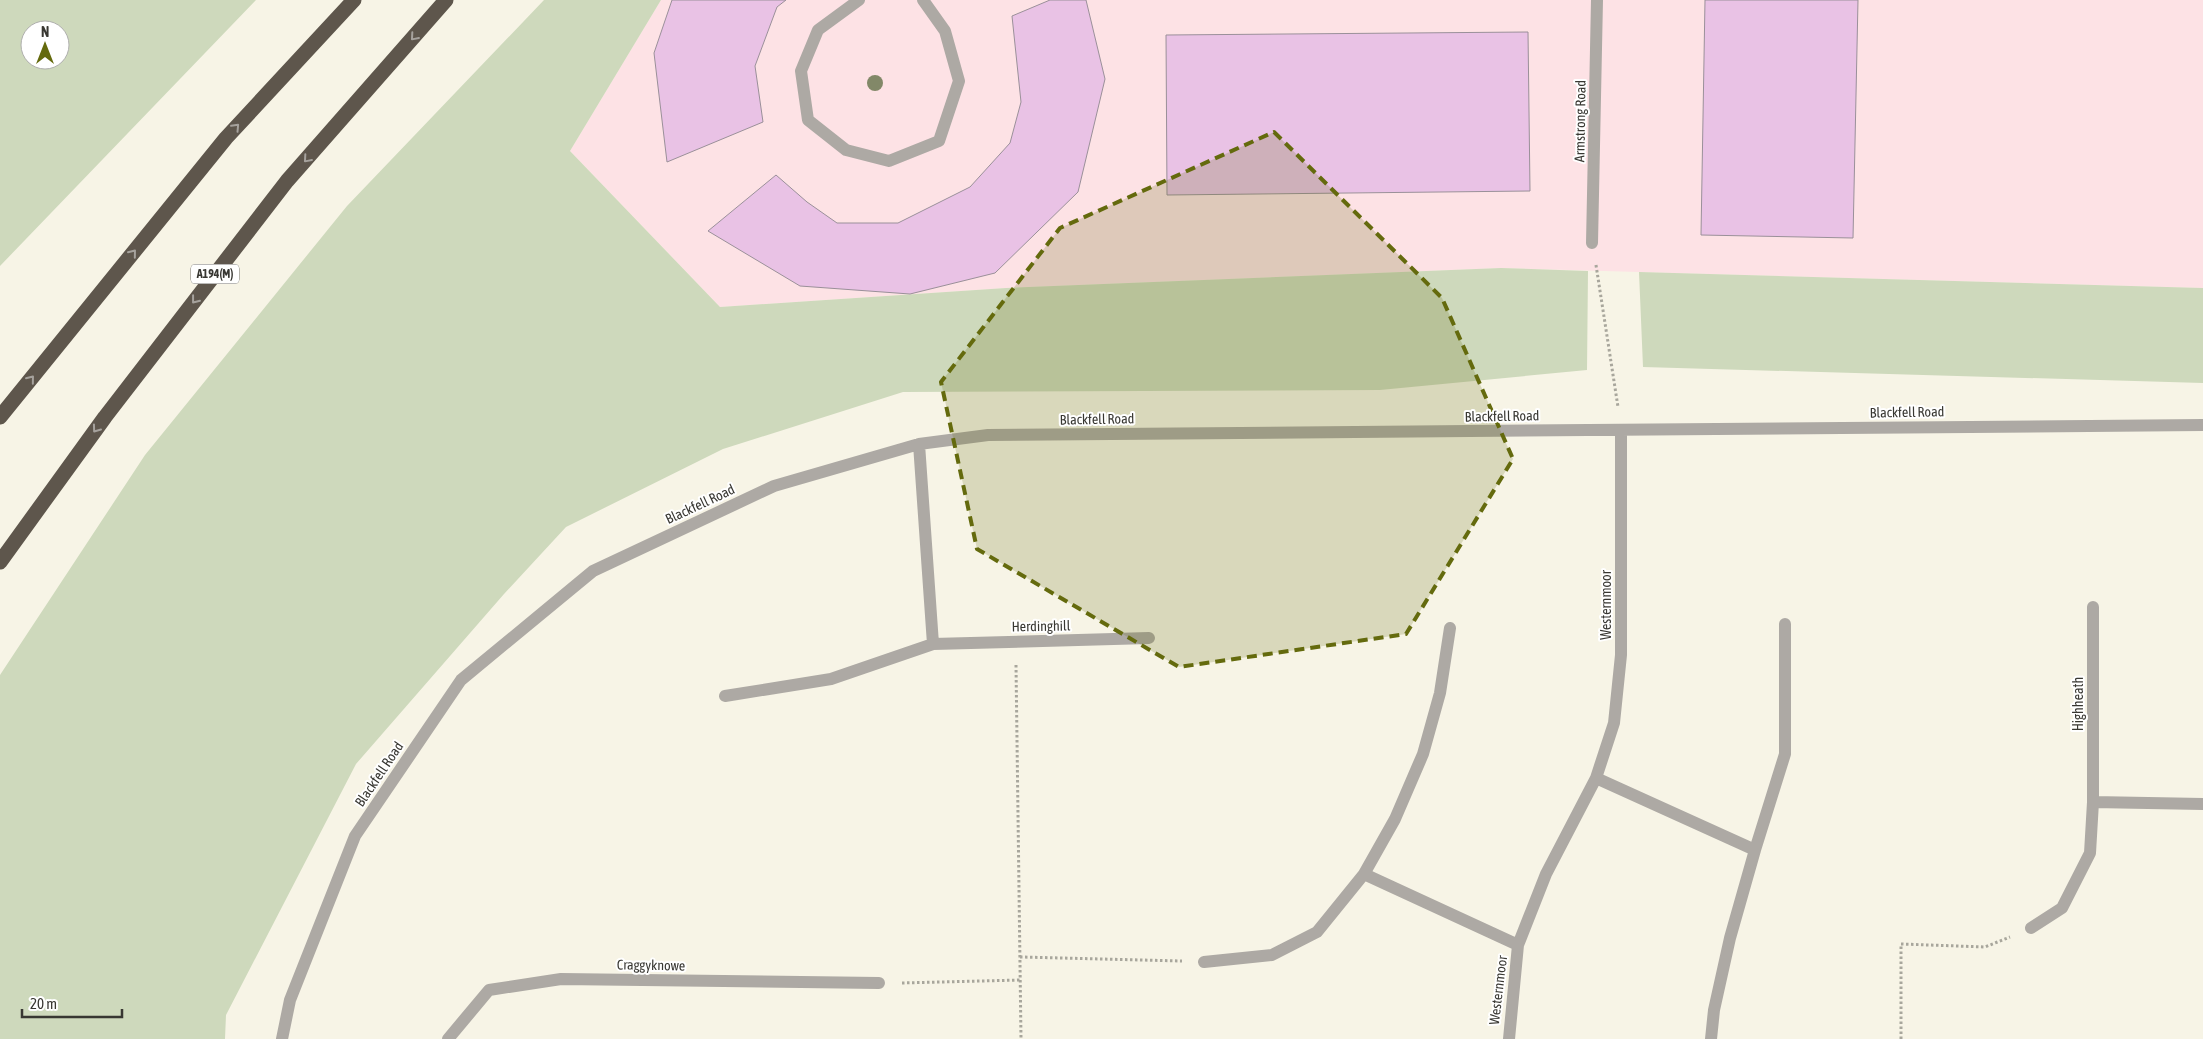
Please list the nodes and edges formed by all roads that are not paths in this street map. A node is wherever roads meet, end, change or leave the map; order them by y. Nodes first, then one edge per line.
1 (354, 0) edge
2 (446, 0) edge
3 (858, 0) edge
4 (923, 0) edge
5 (1597, 0) edge
6 (1592, 243) road end
7 (0, 417) edge
8 (2203, 425) edge
9 (1621, 430) junction
10 (919, 444) junction
11 (0, 562) edge
12 (2093, 607) dead end
13 (1785, 624) dead end
14 (1450, 628) dead end
15 (1149, 638) dead end
16 (933, 644) junction
17 (725, 696) dead end
18 (1596, 778) junction
19 (2093, 802) junction
20 (2203, 804) edge
21 (1755, 850) junction
22 (1364, 874) junction
23 (2032, 928) road end
24 (1518, 945) junction
25 (1204, 962) road end
26 (879, 983) road end
27 (282, 1039) edge
28 (448, 1039) edge
29 (1509, 1039) edge
30 (1711, 1039) edge

7 -> 1 highway
2 -> 11 highway, A194(M)
3 - 4 street
5 - 6 street, Armstrong Road
8 - 9 street, Blackfell Road
9 - 10 street, Blackfell Road
9 - 18 street, Westernmoor
10 - 16 street
10 - 27 street, Blackfell Road
12 - 19 street, Highheath
13 - 21 street
14 - 22 street
15 - 16 street, Herdinghill
16 - 17 street, Herdinghill
18 - 21 street
18 - 24 street, Westernmoor
19 - 20 street
19 - 23 street, Highheath
21 - 30 street
22 - 24 street, Westernmoor
22 - 25 street
24 - 29 street, Westernmoor
26 - 28 street, Craggyknowe

